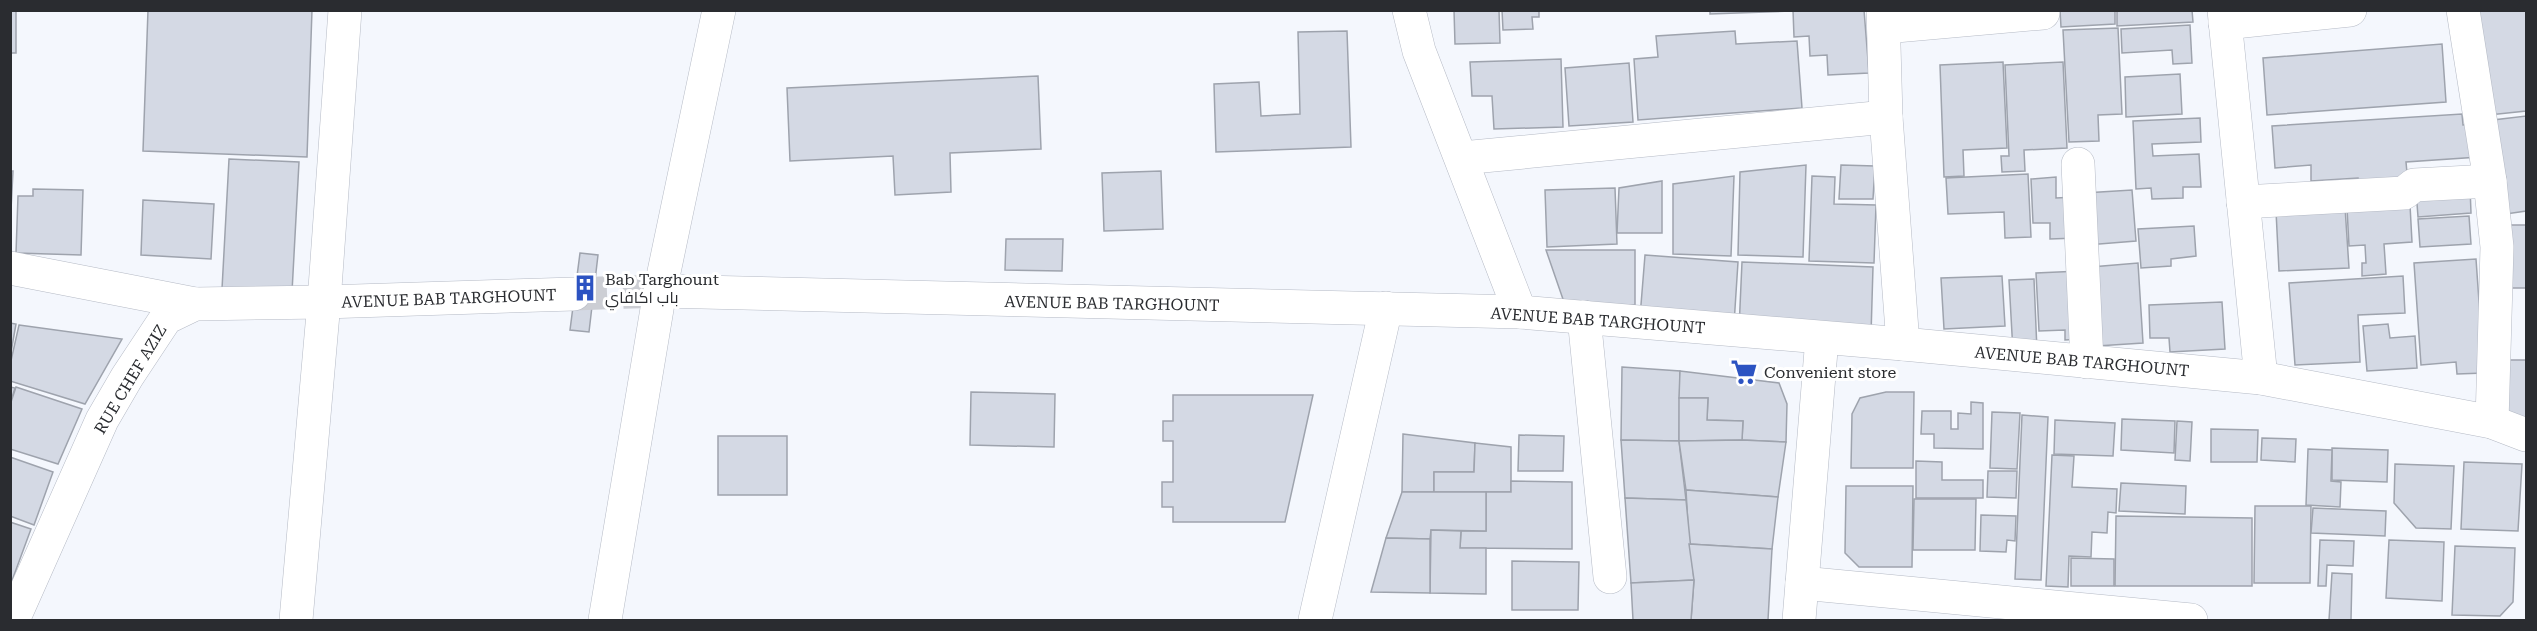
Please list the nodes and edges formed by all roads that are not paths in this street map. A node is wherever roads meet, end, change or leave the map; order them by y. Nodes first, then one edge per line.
1 (345, 10) edge
2 (719, 10) edge
3 (1409, 10) edge
4 (2350, 10) edge
5 (2463, 10) edge
6 (2043, 13) dead end
7 (2225, 17) edge
8 (1884, 19) edge
9 (1886, 117) junction
10 (1462, 158) junction
11 (2078, 164) dead end
12 (2490, 181) junction
13 (2243, 202) junction
14 (10, 268) edge
15 (660, 291) junction
16 (574, 294) tunnel mouth
17 (324, 302) junction
18 (195, 304) junction
19 (1386, 308) junction
20 (1520, 312) junction
21 (1584, 317) junction
22 (1822, 338) junction
23 (1903, 344) junction
24 (2087, 362) junction
25 (2261, 378) junction
26 (2492, 422) junction
27 (2526, 435) edge
28 (1610, 577) dead end
29 (1802, 583) junction
30 (2067, 615) edge
31 (13, 621) edge
32 (296, 621) edge
33 (605, 621) edge
34 (1315, 621) edge
35 (1798, 621) edge
36 (2191, 621) edge

1 - 17 street
2 - 15 street
3 - 10 street
4 - 7 street
5 - 12 street
6 - 8 street
7 - 13 street
8 - 9 street
9 - 10 street
9 - 23 street
10 - 20 street
11 - 24 street
12 - 13 street
12 - 26 street
13 - 25 street
14 - 18 street
15 - 19 street, AVENUE BAB TARGHOUNT
15 - 33 street
16 - 17 street, AVENUE BAB TARGHOUNT
17 - 18 street, RUE CHEF AZIZ
17 - 32 street
18 - 31 street, RUE CHEF AZIZ
19 - 20 street, AVENUE BAB TARGHOUNT
19 - 34 street
20 - 21 street, AVENUE BAB TARGHOUNT
21 - 22 street, AVENUE BAB TARGHOUNT
21 - 28 street
22 - 23 street, AVENUE BAB TARGHOUNT
22 - 29 street
23 - 24 street, AVENUE BAB TARGHOUNT
24 - 25 street, AVENUE BAB TARGHOUNT
25 - 26 street, AVENUE BAB TARGHOUNT
26 - 27 street, AVENUE BAB TARGHOUNT
29 - 30 street
29 - 35 street
30 - 36 street

